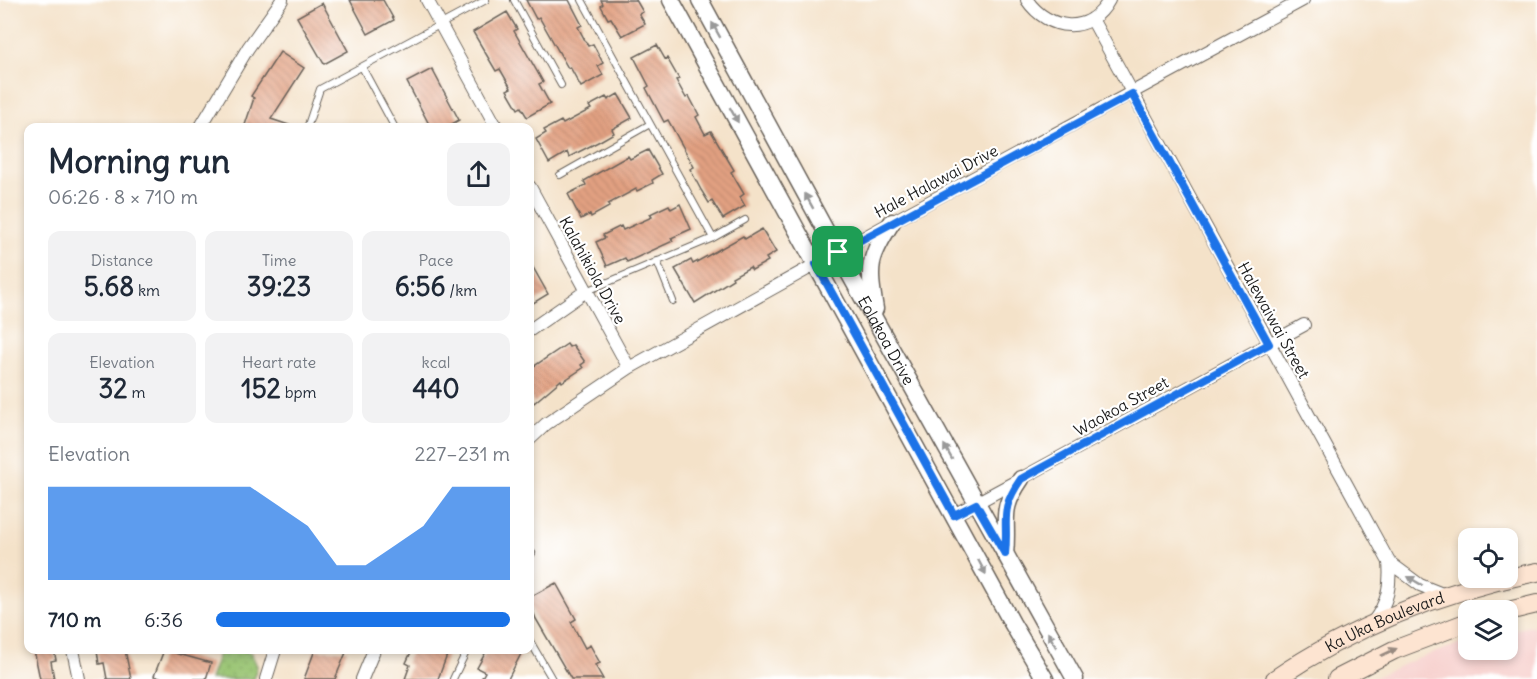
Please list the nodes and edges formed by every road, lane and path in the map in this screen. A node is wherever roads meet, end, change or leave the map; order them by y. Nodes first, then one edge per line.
1 (282, 0) edge
2 (427, 0) edge
3 (486, 0) edge
4 (514, 0) edge
5 (582, 0) edge
6 (671, 0) edge
7 (698, 0) edge
8 (1027, 0) edge
9 (1109, 0) edge
10 (1303, 0) edge
11 (1092, 19) junction
12 (440, 24) junction
13 (690, 35) junction
14 (362, 67) junction
15 (561, 85) dead end
16 (1132, 94) junction
17 (203, 123) edge
18 (309, 123) edge
19 (392, 123) edge
20 (494, 123) edge
21 (650, 124) junction
22 (560, 175) dead end
23 (534, 195) edge
24 (745, 220) dead end
25 (892, 222) junction
26 (713, 238) junction
27 (838, 252) junction
28 (657, 261) junction
29 (816, 264) junction
30 (586, 291) junction
31 (673, 301) dead end
32 (877, 321) junction
33 (1304, 325) dead end
34 (534, 327) edge
35 (1269, 344) junction
36 (629, 368) junction
37 (534, 435) edge
38 (1021, 479) junction
39 (976, 504) junction
40 (954, 515) junction
41 (1005, 554) junction
42 (1389, 562) junction
43 (1537, 572) edge
44 (1445, 595) junction
45 (1537, 604) edge
46 (1518, 609) edge
47 (1373, 623) junction
48 (1458, 626) edge
49 (534, 648) edge
50 (74, 654) edge
51 (274, 654) edge
52 (372, 654) edge
53 (465, 654) edge
54 (79, 679) edge
55 (266, 679) edge
56 (362, 679) edge
57 (453, 679) edge
58 (552, 679) edge
59 (1045, 679) edge
60 (1075, 679) edge
61 (1275, 679) edge
62 (1337, 679) edge

1 - 17 street
2 - 12 street
3 - 12 lane
4 - 15 lane
5 - 21 lane
6 - 13 street, Eolakoa Drive
7 - 13 street
27 -> 7 street, Eolakoa Drive
8 - 11 street
9 - 11 street
10 - 16 street, Hale Halawai Drive
11 - 16 street, Halewaiwai Street
12 - 14 lane
12 - 20 street
13 -> 29 street, Eolakoa Drive
14 - 18 lane
14 - 19 lane
16 - 25 street, Hale Halawai Drive
16 - 35 street, Halewaiwai Street
21 - 22 lane
21 - 26 lane
23 - 30 street, Kalahikiola Drive
24 - 26 lane
25 - 27 street, Hale Halawai Drive
25 - 32 street
26 - 28 lane
27 - 29 street, Hale Halawai Drive
27 - 32 street, Eolakoa Drive
28 - 30 lane
28 - 31 lane
29 - 36 street, Hale Halawai Drive
29 - 40 street, Eolakoa Drive
30 - 34 street
30 - 36 street, Kalahikiola Drive
39 -> 32 street, Eolakoa Drive
33 - 35 street, Waokoa Street
35 - 38 street, Waokoa Street
35 - 42 street, Halewaiwai Street
36 - 37 street, Hale Halawai Drive
38 - 39 street, Waokoa Street
38 - 41 street
39 - 40 street, Waokoa Street
39 - 41 street, Eolakoa Drive
40 -> 59 street, Eolakoa Drive
60 -> 41 street, Eolakoa Drive
44 -> 42 street, Halewaiwai Street
42 - 47 street, Halewaiwai Street
43 - 44 main road, Ka Uka Boulevard
44 - 47 main road, Ka Uka Boulevard
45 - 46 main road
47 - 61 main road, Ka Uka Boulevard
62 -> 48 main road, Ka Uka Boulevard
49 - 58 lane
50 - 54 street
51 - 55 street
52 - 56 street
53 - 57 lane

